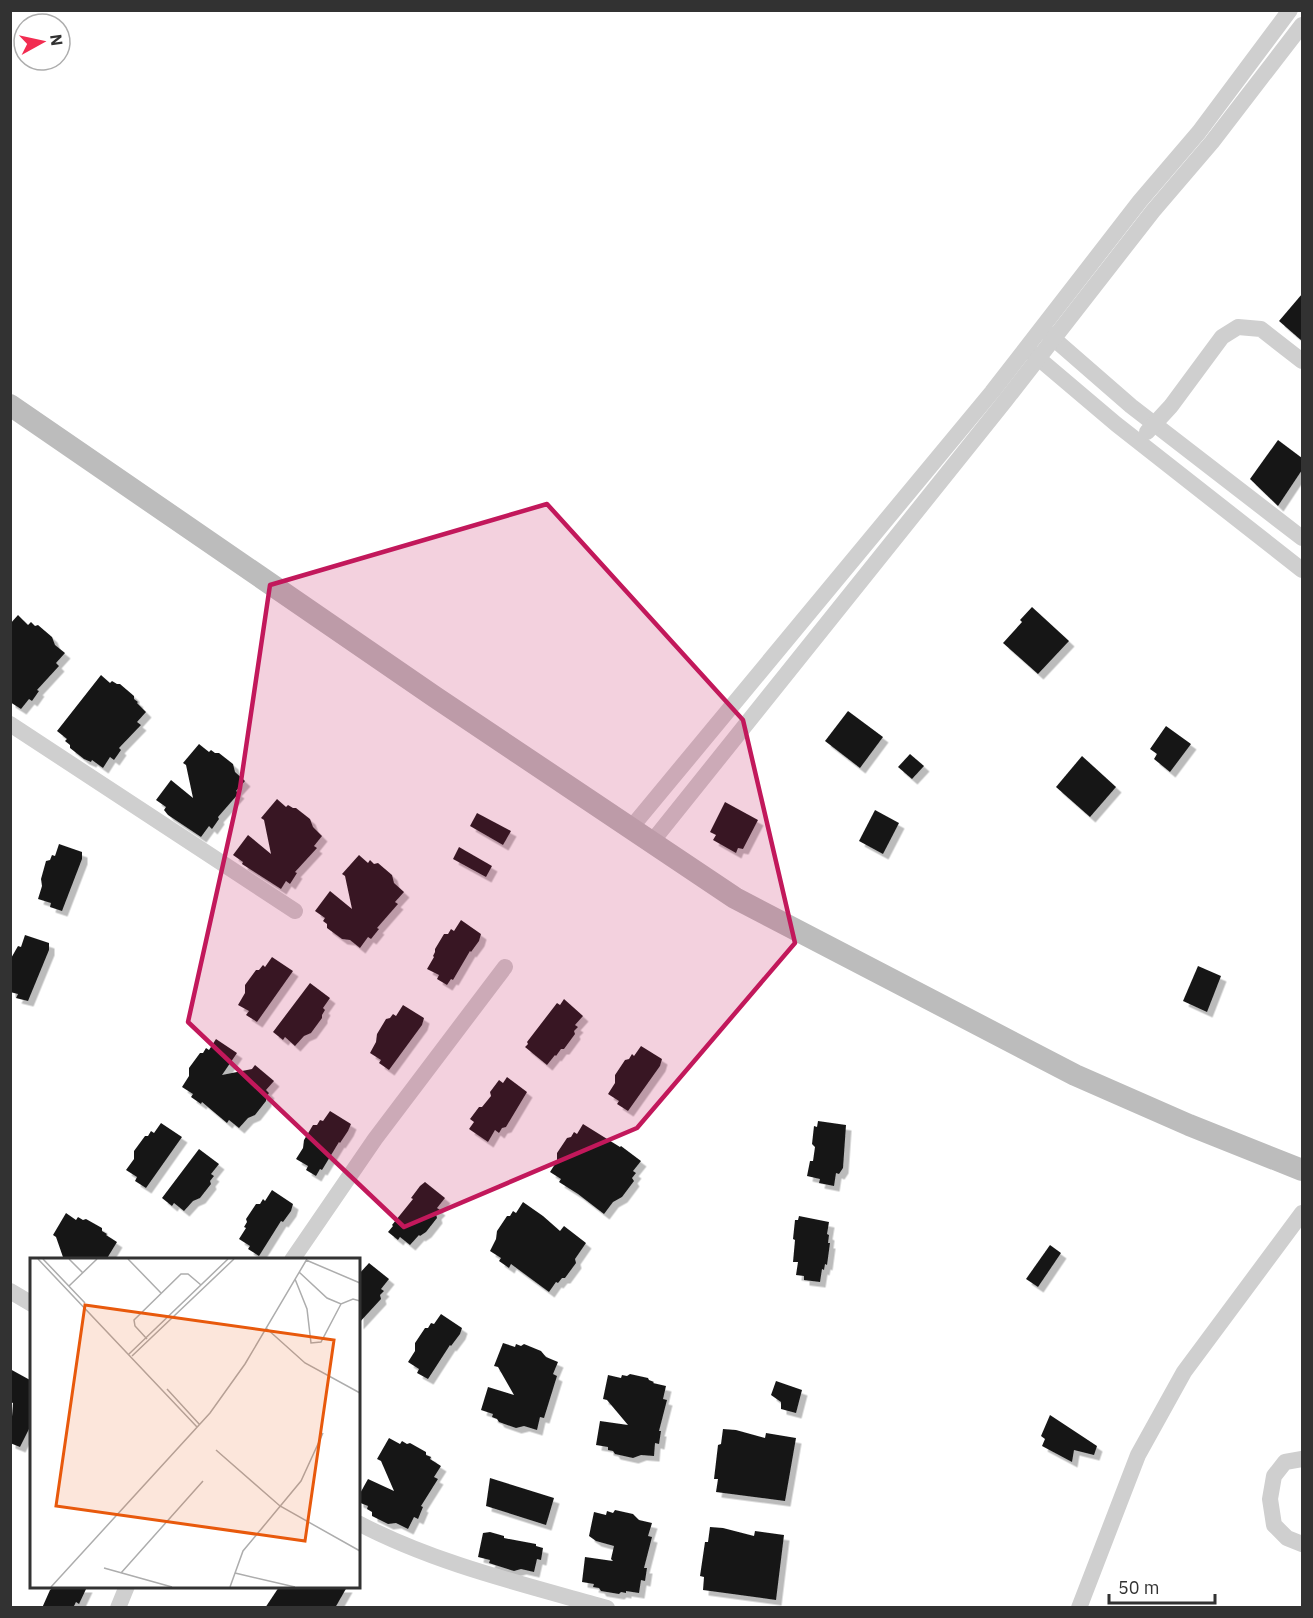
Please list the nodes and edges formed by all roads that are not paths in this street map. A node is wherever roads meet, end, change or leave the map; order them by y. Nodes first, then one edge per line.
1 (1290, 10) edge
2 (1302, 25) edge
3 (1047, 332) junction
4 (1032, 352) junction
5 (1302, 361) edge
6 (10, 405) edge
7 (1154, 424) junction
8 (1139, 441) junction
9 (1302, 538) edge
10 (1302, 570) edge
11 (10, 724) edge
12 (630, 829) junction
13 (651, 843) junction
14 (295, 911) dead end
15 (505, 967) dead end
16 (1302, 1170) edge
17 (1302, 1214) edge
18 (293, 1258) edge
19 (10, 1291) edge
20 (30, 1303) edge
21 (1302, 1459) edge
22 (360, 1524) edge
23 (1302, 1544) edge
24 (126, 1588) edge
25 (118, 1608) edge
26 (607, 1608) edge
27 (1078, 1608) edge

1 - 3 street
2 - 3 street
3 - 4 street
3 - 7 street
4 - 8 street
4 - 12 street
4 - 13 street
5 - 7 street
6 - 12 street
7 - 8 street
7 - 9 street
8 - 10 street
11 - 14 street
12 - 13 street
13 - 16 street
15 - 18 street
17 - 27 street
19 - 20 street
21 - 23 street
22 - 26 street
24 - 25 street

